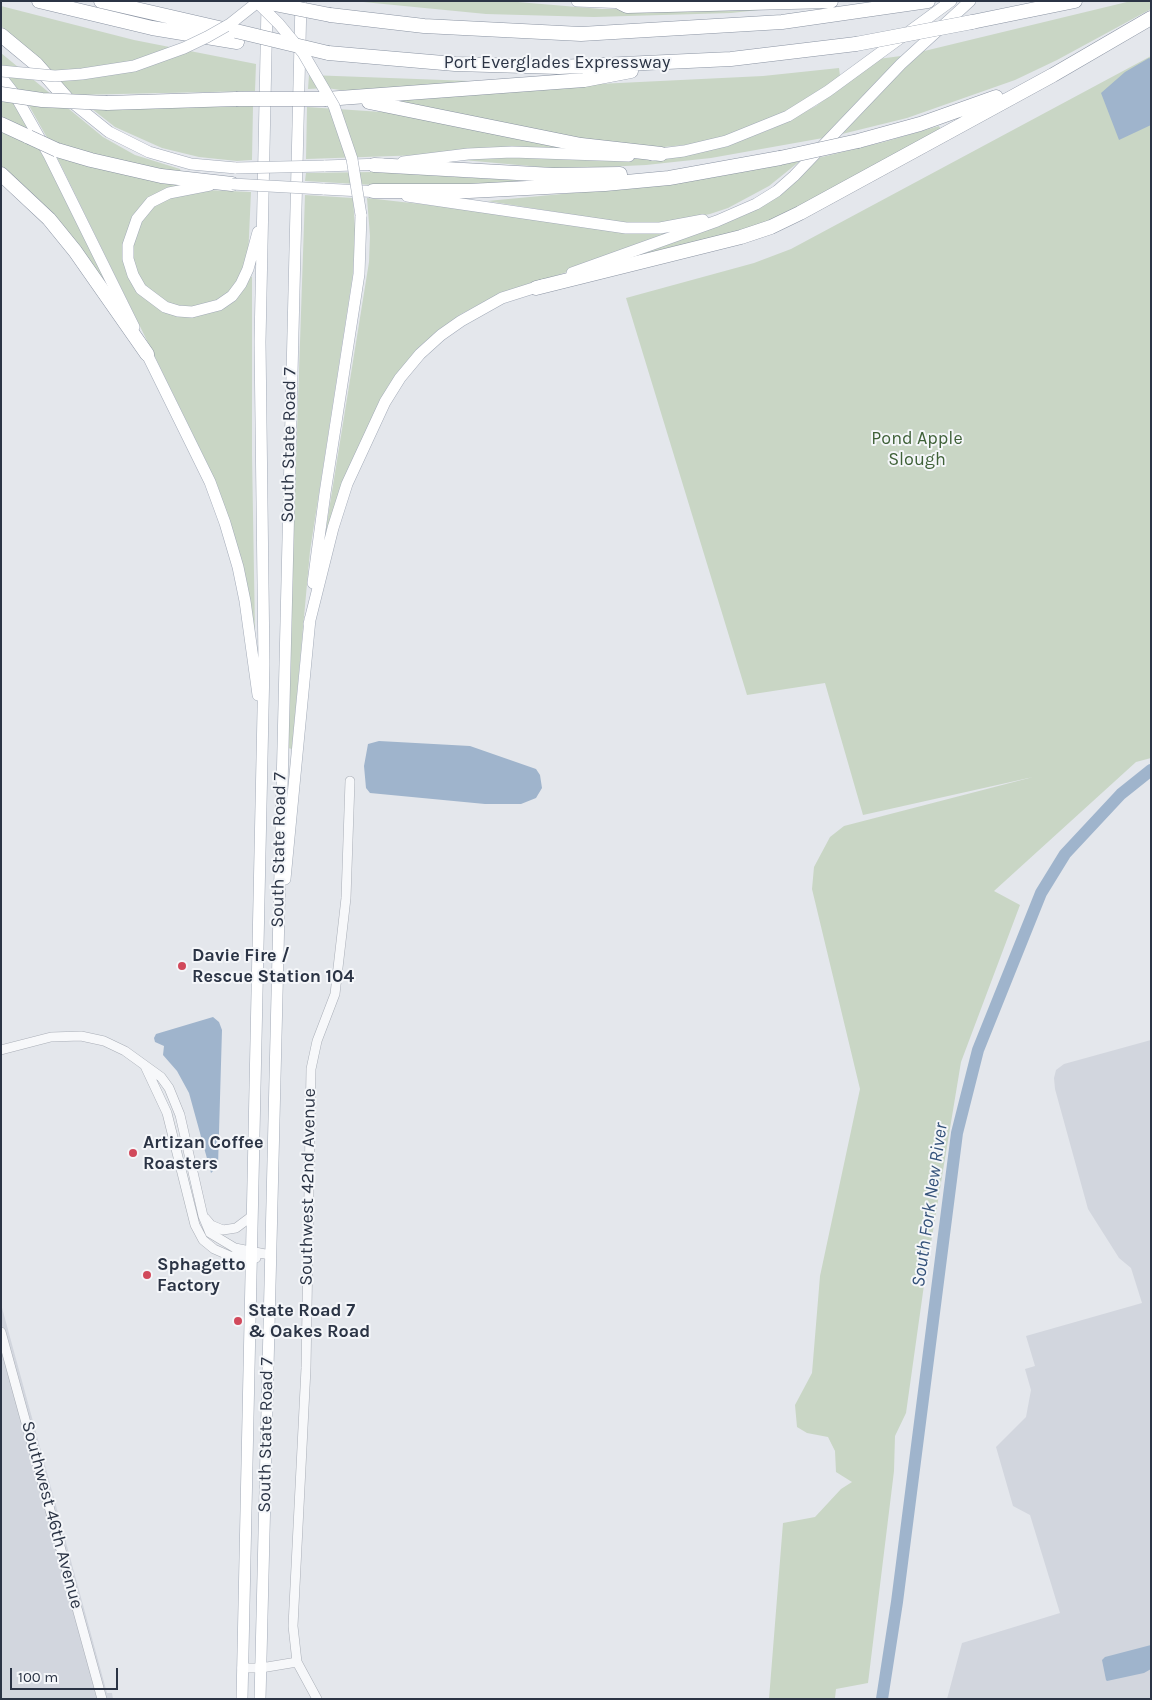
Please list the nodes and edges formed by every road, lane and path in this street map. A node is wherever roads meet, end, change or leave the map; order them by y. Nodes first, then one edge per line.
1 (39, 1) edge
2 (101, 1) edge
3 (258, 1) edge
4 (268, 1) edge
5 (300, 1) edge
6 (576, 1) edge
7 (682, 1) edge
8 (832, 1) edge
9 (951, 1) edge
10 (970, 1) edge
11 (1075, 1) edge
12 (925, 2) edge
13 (621, 3) junction
14 (1151, 18) edge
15 (1, 35) edge
16 (236, 37) junction
17 (1, 43) edge
18 (674, 63) junction
19 (1, 71) edge
20 (1053, 75) junction
21 (1, 77) edge
22 (1, 94) edge
23 (66, 98) junction
24 (326, 99) junction
25 (1, 124) edge
26 (661, 154) junction
27 (780, 158) junction
28 (374, 165) junction
29 (1, 174) edge
30 (232, 184) junction
31 (373, 191) junction
32 (739, 211) junction
33 (263, 214) junction
34 (536, 288) junction
35 (147, 354) junction
36 (309, 624) junction
37 (262, 731) junction
38 (350, 781) dead end
39 (276, 952) junction
40 (1, 1050) edge
41 (145, 1066) junction
42 (172, 1134) junction
43 (187, 1147) junction
44 (204, 1216) junction
45 (252, 1216) junction
46 (251, 1255) junction
47 (270, 1255) junction
48 (1, 1332) edge
49 (247, 1454) junction
50 (265, 1482) junction
51 (298, 1662) junction
52 (242, 1668) junction
53 (261, 1668) junction
54 (102, 1699) edge
55 (242, 1699) edge
56 (260, 1699) edge
57 (317, 1699) edge

1 - 16 highway, Port Everglades Expressway
2 - 16 highway
3 - 12 highway, Port Everglades Expressway, bridge
3 - 19 main road, bridge
3 - 36 main road, bridge
4 - 33 main road, South State Road 7
5 - 39 main road, South State Road 7
6 - 13 main road
7 - 13 main road
8 - 13 highway
9 - 26 main road
10 - 32 main road
11 - 18 highway, Port Everglades Expressway, bridge
14 - 20 highway
15 - 23 highway
16 - 18 highway, Port Everglades Expressway, bridge
17 - 23 main road
18 - 24 highway
20 - 27 highway, bridge
20 - 34 highway
21 - 35 main road
22 - 24 highway, bridge
23 - 28 main road, bridge
24 - 26 highway
25 - 30 highway, bridge
26 - 28 main road
27 - 28 highway
27 - 31 highway
29 - 35 highway
30 - 31 main road, bridge
30 - 33 main road
31 - 32 main road
32 - 34 main road
33 - 37 main road, South State Road 7
34 - 36 main road
35 - 37 main road
36 - 39 main road
37 - 45 main road, South State Road 7
38 - 51 street, Southwest 42nd Avenue
39 - 47 main road, South State Road 7
40 - 41 street
41 - 42 street
41 - 43 street
42 - 43 street
42 - 46 street
43 - 44 street
44 - 45 street
44 - 46 street
45 - 46 main road, South State Road 7
46 - 47 street
46 - 49 main road, South State Road 7
47 - 50 main road, South State Road 7
48 - 54 street, Southwest 46th Avenue
49 - 50 main road
49 - 52 main road, South State Road 7
50 - 53 main road, South State Road 7
51 - 53 street
51 - 57 street, Southwest 42nd Avenue
52 - 53 street
52 - 55 main road, South State Road 7
53 - 56 main road, South State Road 7

